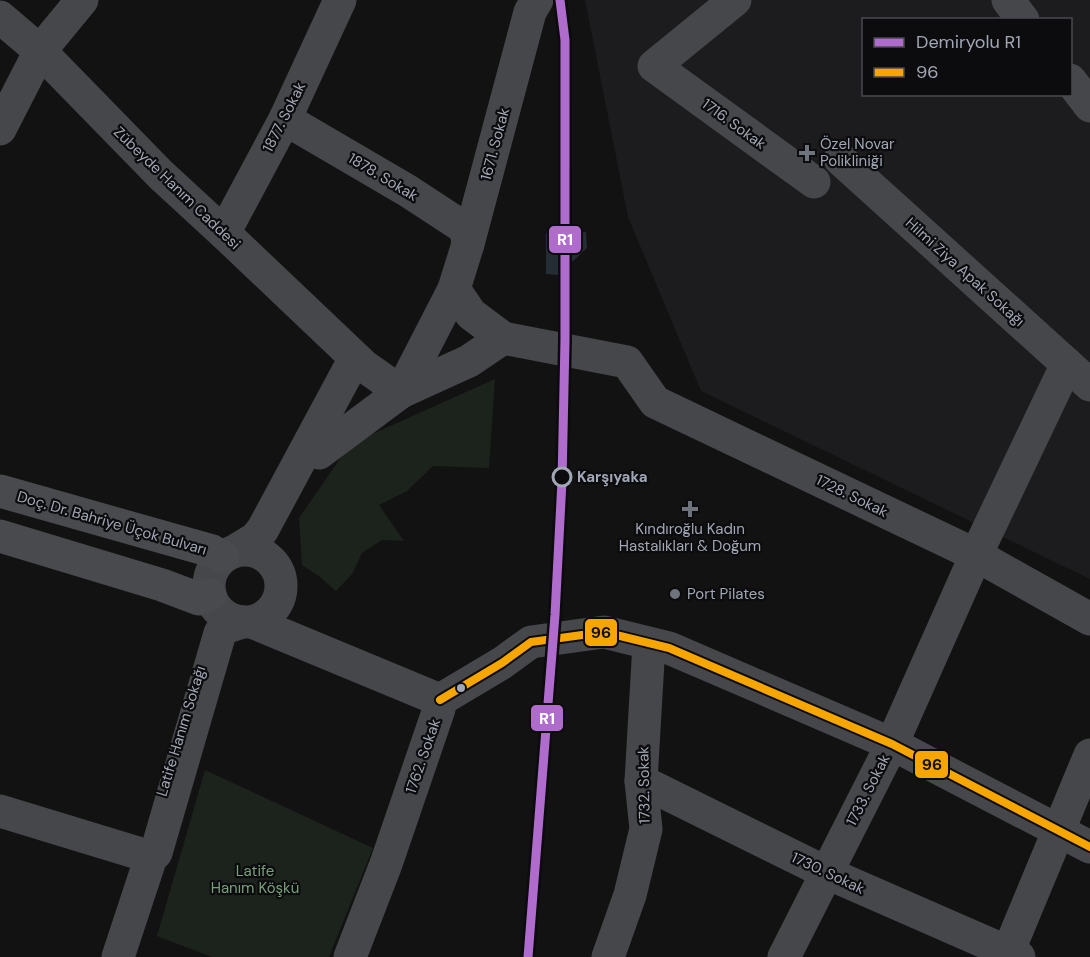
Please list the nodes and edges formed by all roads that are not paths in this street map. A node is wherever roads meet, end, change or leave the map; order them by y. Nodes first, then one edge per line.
1 (82, 0) edge
2 (340, 0) edge
3 (735, 0) edge
4 (1008, 0) edge
5 (527, 4) edge
6 (0, 17) edge
7 (1022, 18) edge
8 (40, 51) junction
9 (1072, 81) edge
10 (1090, 106) edge
11 (285, 119) junction
12 (0, 129) edge
13 (840, 159) dead end
14 (814, 182) dead end
15 (224, 233) junction
16 (468, 244) junction
17 (454, 289) junction
18 (503, 338) junction
19 (360, 362) junction
20 (1078, 374) edge
21 (401, 392) junction
22 (319, 453) junction
23 (0, 491) edge
24 (0, 536) edge
25 (228, 554) junction
26 (976, 555) junction
27 (276, 568) junction
28 (212, 600) junction
29 (1090, 619) edge
30 (247, 622) junction
31 (649, 644) junction
32 (440, 700) junction
33 (892, 744) junction
34 (1090, 755) edge
35 (641, 781) junction
36 (0, 811) edge
37 (1058, 831) junction
38 (1090, 847) edge
39 (151, 856) junction
40 (827, 873) junction
41 (1011, 955) edge
42 (118, 957) edge
43 (350, 957) edge
44 (608, 957) edge
45 (784, 957) edge

1 - 8 street
2 - 11 street, 1877. Sokak
3 - 14 street, 1716. Sokak
4 - 7 street
5 - 16 street, 1671. Sokak
6 - 8 street, Zübeyde Hanım Caddesi
8 - 12 street
8 - 15 street, Zübeyde Hanım Caddesi
9 - 10 street
11 - 15 street, 1877. Sokak
11 - 16 street, 1878. Sokak
13 - 20 street, Hilmi Ziya Apak Sokağı
15 - 19 street, Zübeyde Hanım Caddesi
16 - 17 street, 1671. Sokak
17 - 18 street
17 - 21 street, 1671. Sokak
18 - 21 street
18 - 26 street, 1728. Sokak
19 - 21 street, Zübeyde Hanım Caddesi
19 - 22 street
19 - 25 street
20 - 26 street, 1733. Sokak
21 - 22 street
22 - 27 street
23 - 25 main road, Doç. Dr. Bahriye Üçok Bulvarı
24 - 28 main road
25 - 27 street
25 - 28 street
26 - 29 street, 1728. Sokak
26 - 33 street, 1733. Sokak
27 - 30 street
28 - 30 street
28 - 39 street, Latife Hanım Sokağı
30 - 32 street
30 - 39 street, Latife Hanım Sokağı
31 - 32 street, 1762. Sokak
31 - 33 street, 1762. Sokak
31 - 35 street, 1732. Sokak
32 - 43 street, 1762. Sokak
33 - 37 street, 1762. Sokak
33 - 40 street, 1733. Sokak
34 - 37 street
35 - 40 street, 1730. Sokak
35 - 44 street, 1732. Sokak
36 - 39 street
37 - 38 street, 1762. Sokak
37 - 41 street
39 - 42 street, Latife Hanım Sokağı
40 - 41 street, 1730. Sokak
40 - 45 street, 1733. Sokak

